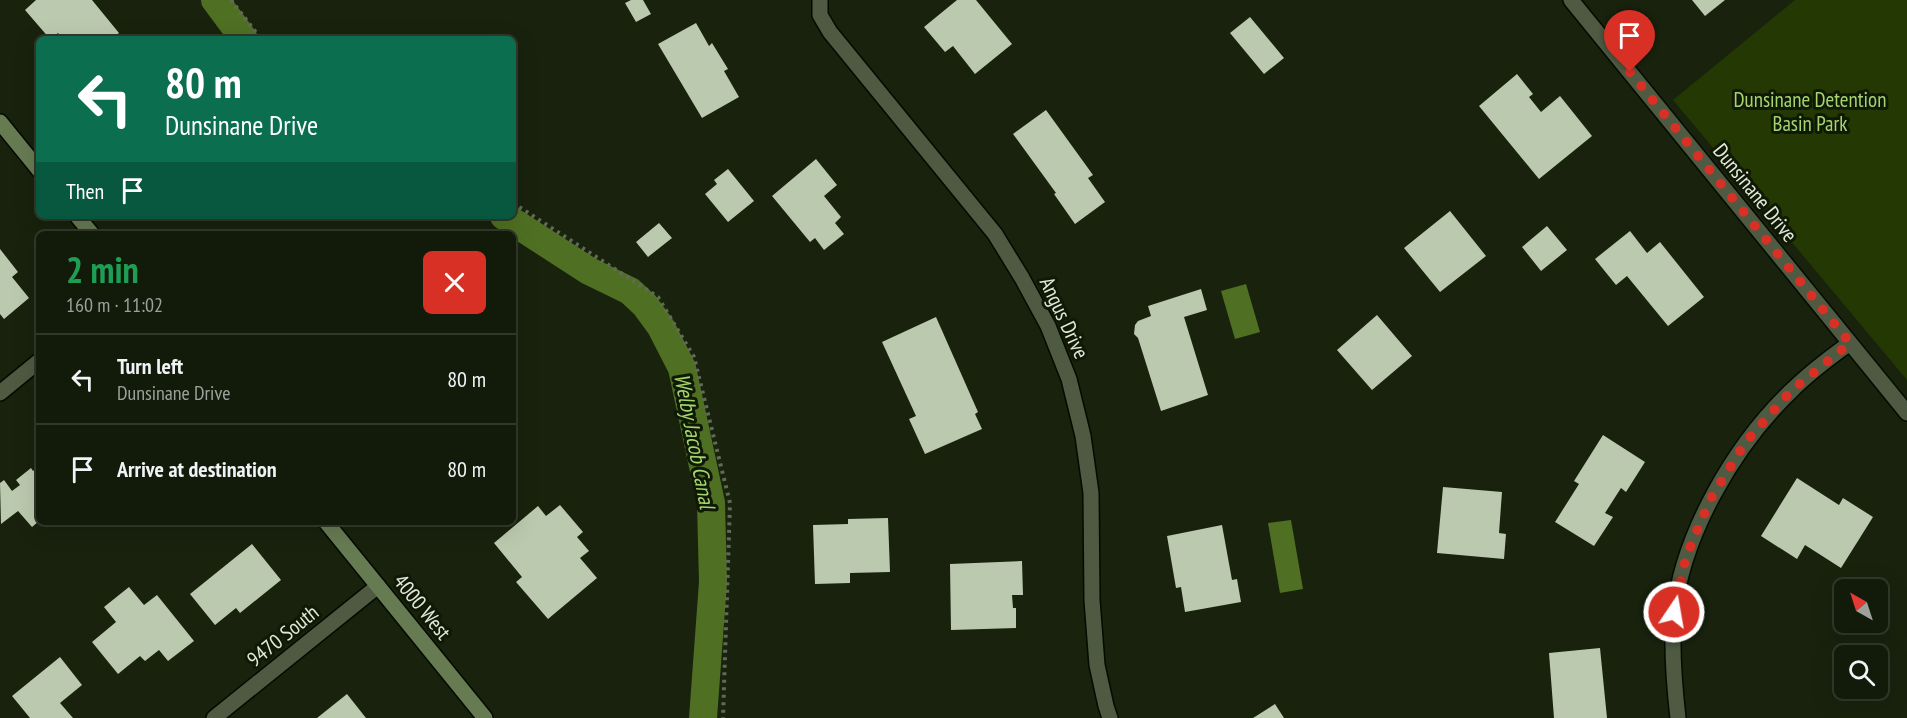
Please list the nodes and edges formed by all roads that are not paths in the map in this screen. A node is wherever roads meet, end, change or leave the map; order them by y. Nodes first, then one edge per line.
1 (820, 0) edge
2 (1571, 0) edge
3 (0, 122) edge
4 (36, 166) edge
5 (80, 219) edge
6 (90, 231) edge
7 (1850, 343) junction
8 (36, 363) edge
9 (0, 393) edge
10 (1907, 413) edge
11 (328, 525) edge
12 (378, 586) junction
13 (214, 718) edge
14 (485, 718) edge
15 (1110, 718) edge
16 (1678, 718) edge

1 - 15 street, Angus Drive
2 - 7 street, Dunsinane Drive
3 - 4 main road
5 - 6 main road
7 - 10 street, Dunsinane Drive
7 - 16 street
8 - 9 street
11 - 12 main road, 4000 West
12 - 13 street, 9470 South
12 - 14 main road, 4000 West

